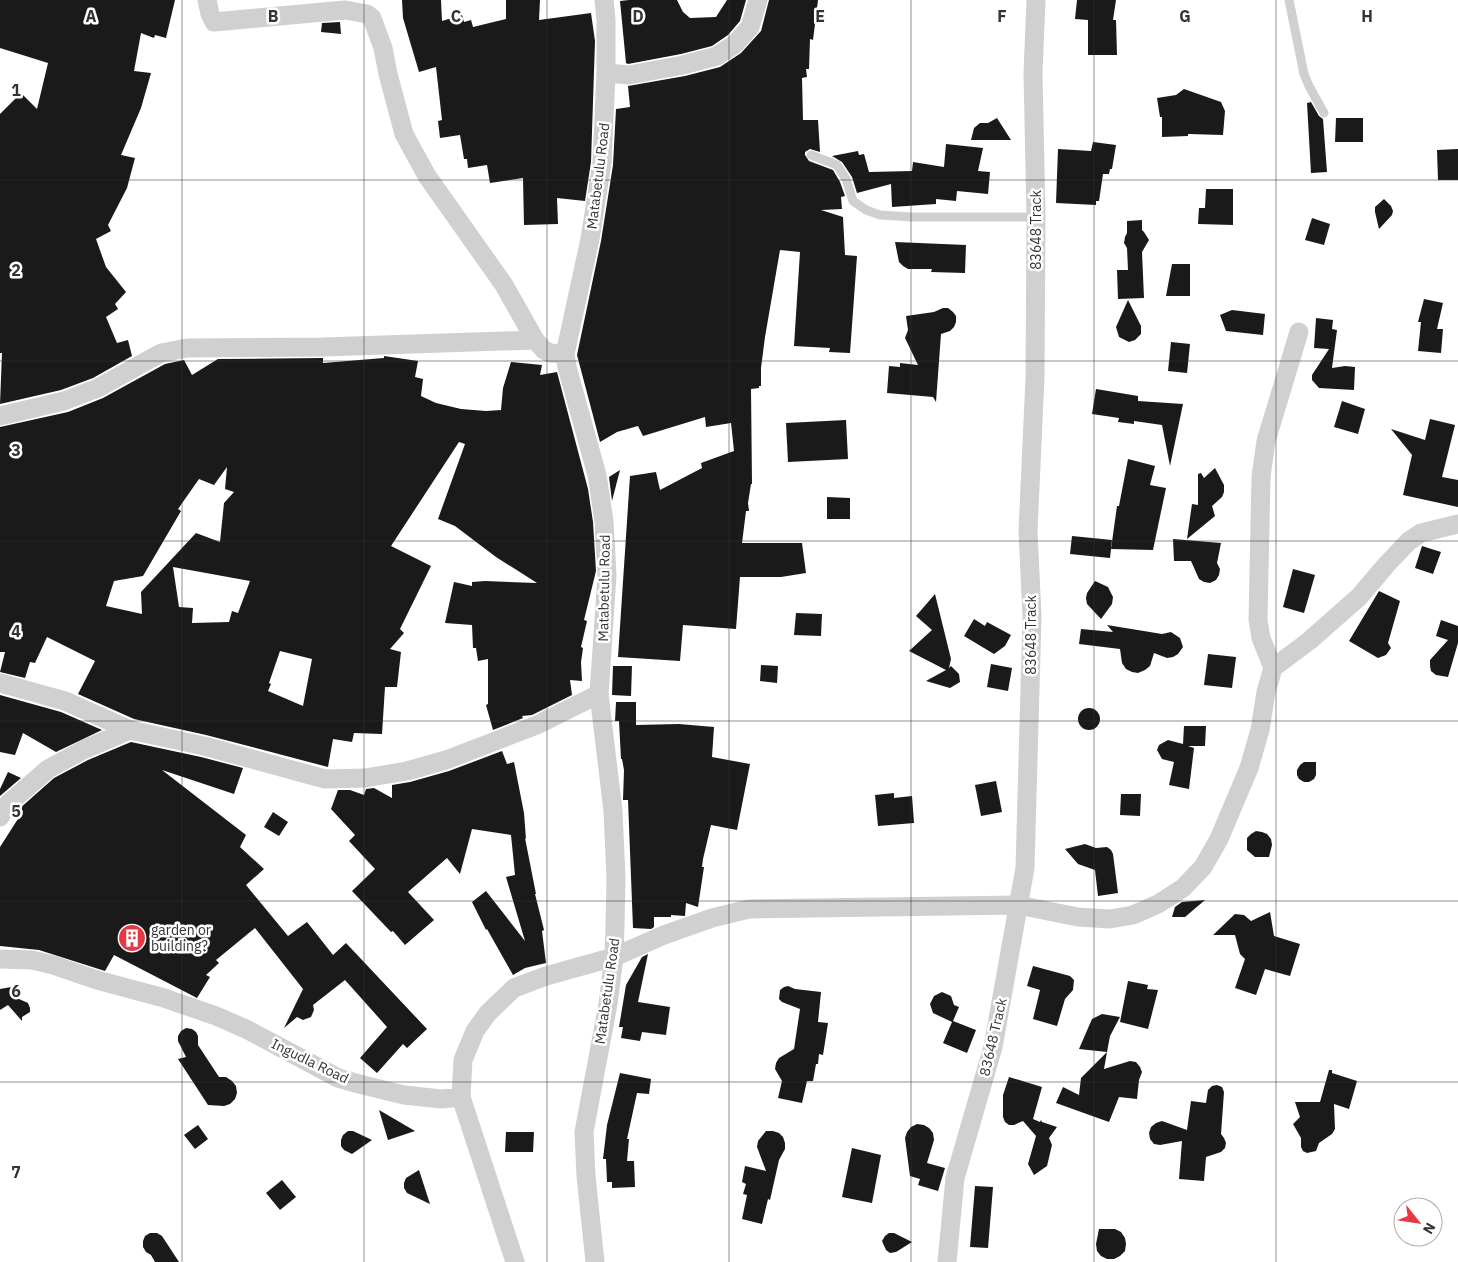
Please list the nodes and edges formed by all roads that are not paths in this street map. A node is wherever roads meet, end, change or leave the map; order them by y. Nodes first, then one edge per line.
1 (207, 0) edge
2 (604, 0) edge
3 (758, 0) edge
4 (1036, 0) edge
5 (1289, 0) edge
6 (606, 73) junction
7 (1324, 113) dead end
8 (811, 155) dead end
9 (1036, 217) junction
10 (1299, 332) dead end
11 (535, 340) junction
12 (565, 354) junction
13 (0, 416) edge
14 (1458, 524) edge
15 (1272, 668) junction
16 (0, 683) edge
17 (599, 694) junction
18 (130, 730) junction
19 (0, 817) edge
20 (1018, 905) junction
21 (614, 957) junction
22 (0, 958) edge
23 (460, 1097) junction
24 (515, 1262) edge
25 (595, 1262) edge
26 (947, 1262) edge

1 - 11 street
2 - 6 street, Matabetulu Road
3 - 6 street
4 - 9 street, 83648 Track
5 - 7 lane
6 - 12 street, Matabetulu Road
8 - 9 lane
9 - 20 street, 83648 Track
10 - 15 street
11 - 12 street
11 - 13 street
12 - 17 street, Matabetulu Road
14 - 15 street
15 - 20 street
16 - 18 street
17 - 18 street
17 - 21 street, Matabetulu Road
18 - 19 street
20 - 21 street
20 - 26 street, 83648 Track
21 - 23 street
21 - 25 street, Matabetulu Road
22 - 23 street, Ingudla Road
23 - 24 street

